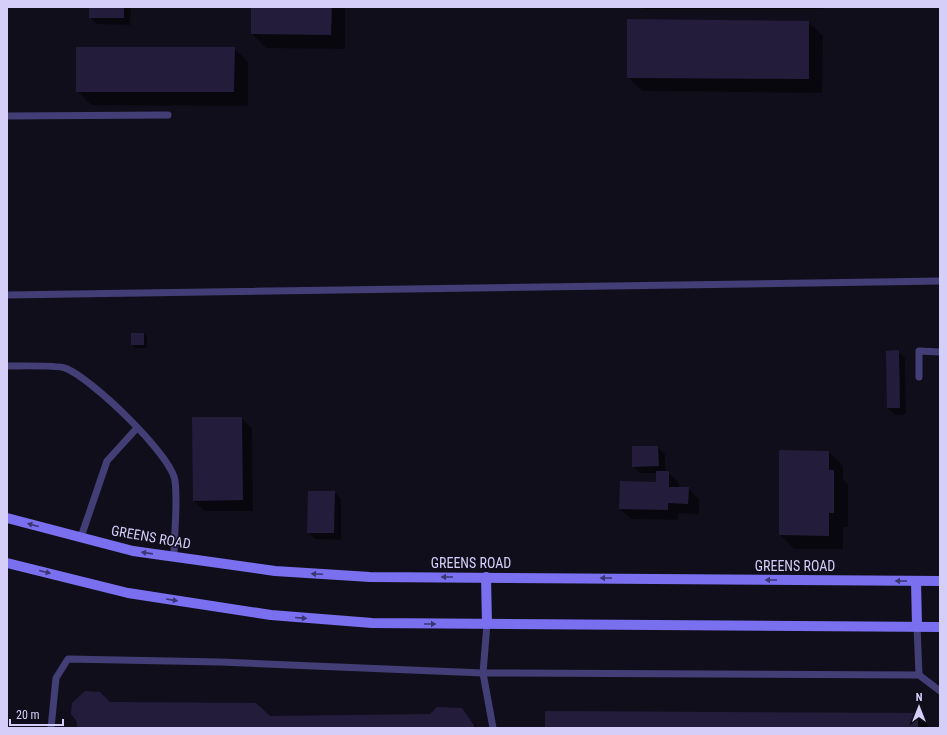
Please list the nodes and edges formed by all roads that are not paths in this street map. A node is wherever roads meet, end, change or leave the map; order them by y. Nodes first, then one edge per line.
1 (168, 115) dead end
2 (7, 116) edge
3 (940, 280) edge
4 (7, 295) edge
5 (940, 352) edge
6 (7, 366) edge
7 (920, 377) dead end
8 (137, 428) junction
9 (7, 518) edge
10 (81, 537) junction
11 (174, 556) junction
12 (7, 563) edge
13 (486, 577) junction
14 (916, 581) junction
15 (940, 581) edge
16 (487, 624) junction
17 (917, 626) junction
18 (940, 626) edge
19 (483, 673) junction
20 (919, 674) junction
21 (940, 691) edge
22 (50, 728) edge
23 (493, 728) edge

1 - 2 lane
3 - 4 lane
5 - 7 lane
6 - 8 lane
8 - 10 lane
8 - 11 lane
10 -> 9 main road, GREENS ROAD
11 -> 10 main road, GREENS ROAD
13 -> 11 main road, GREENS ROAD
12 -> 16 main road
14 -> 13 main road, GREENS ROAD
13 - 16 main road
14 - 15 main road, GREENS ROAD
14 - 17 main road
16 - 17 main road
16 - 19 lane
17 - 18 main road
17 - 20 lane
19 - 20 lane
19 - 22 lane
19 - 23 lane
20 - 21 lane

